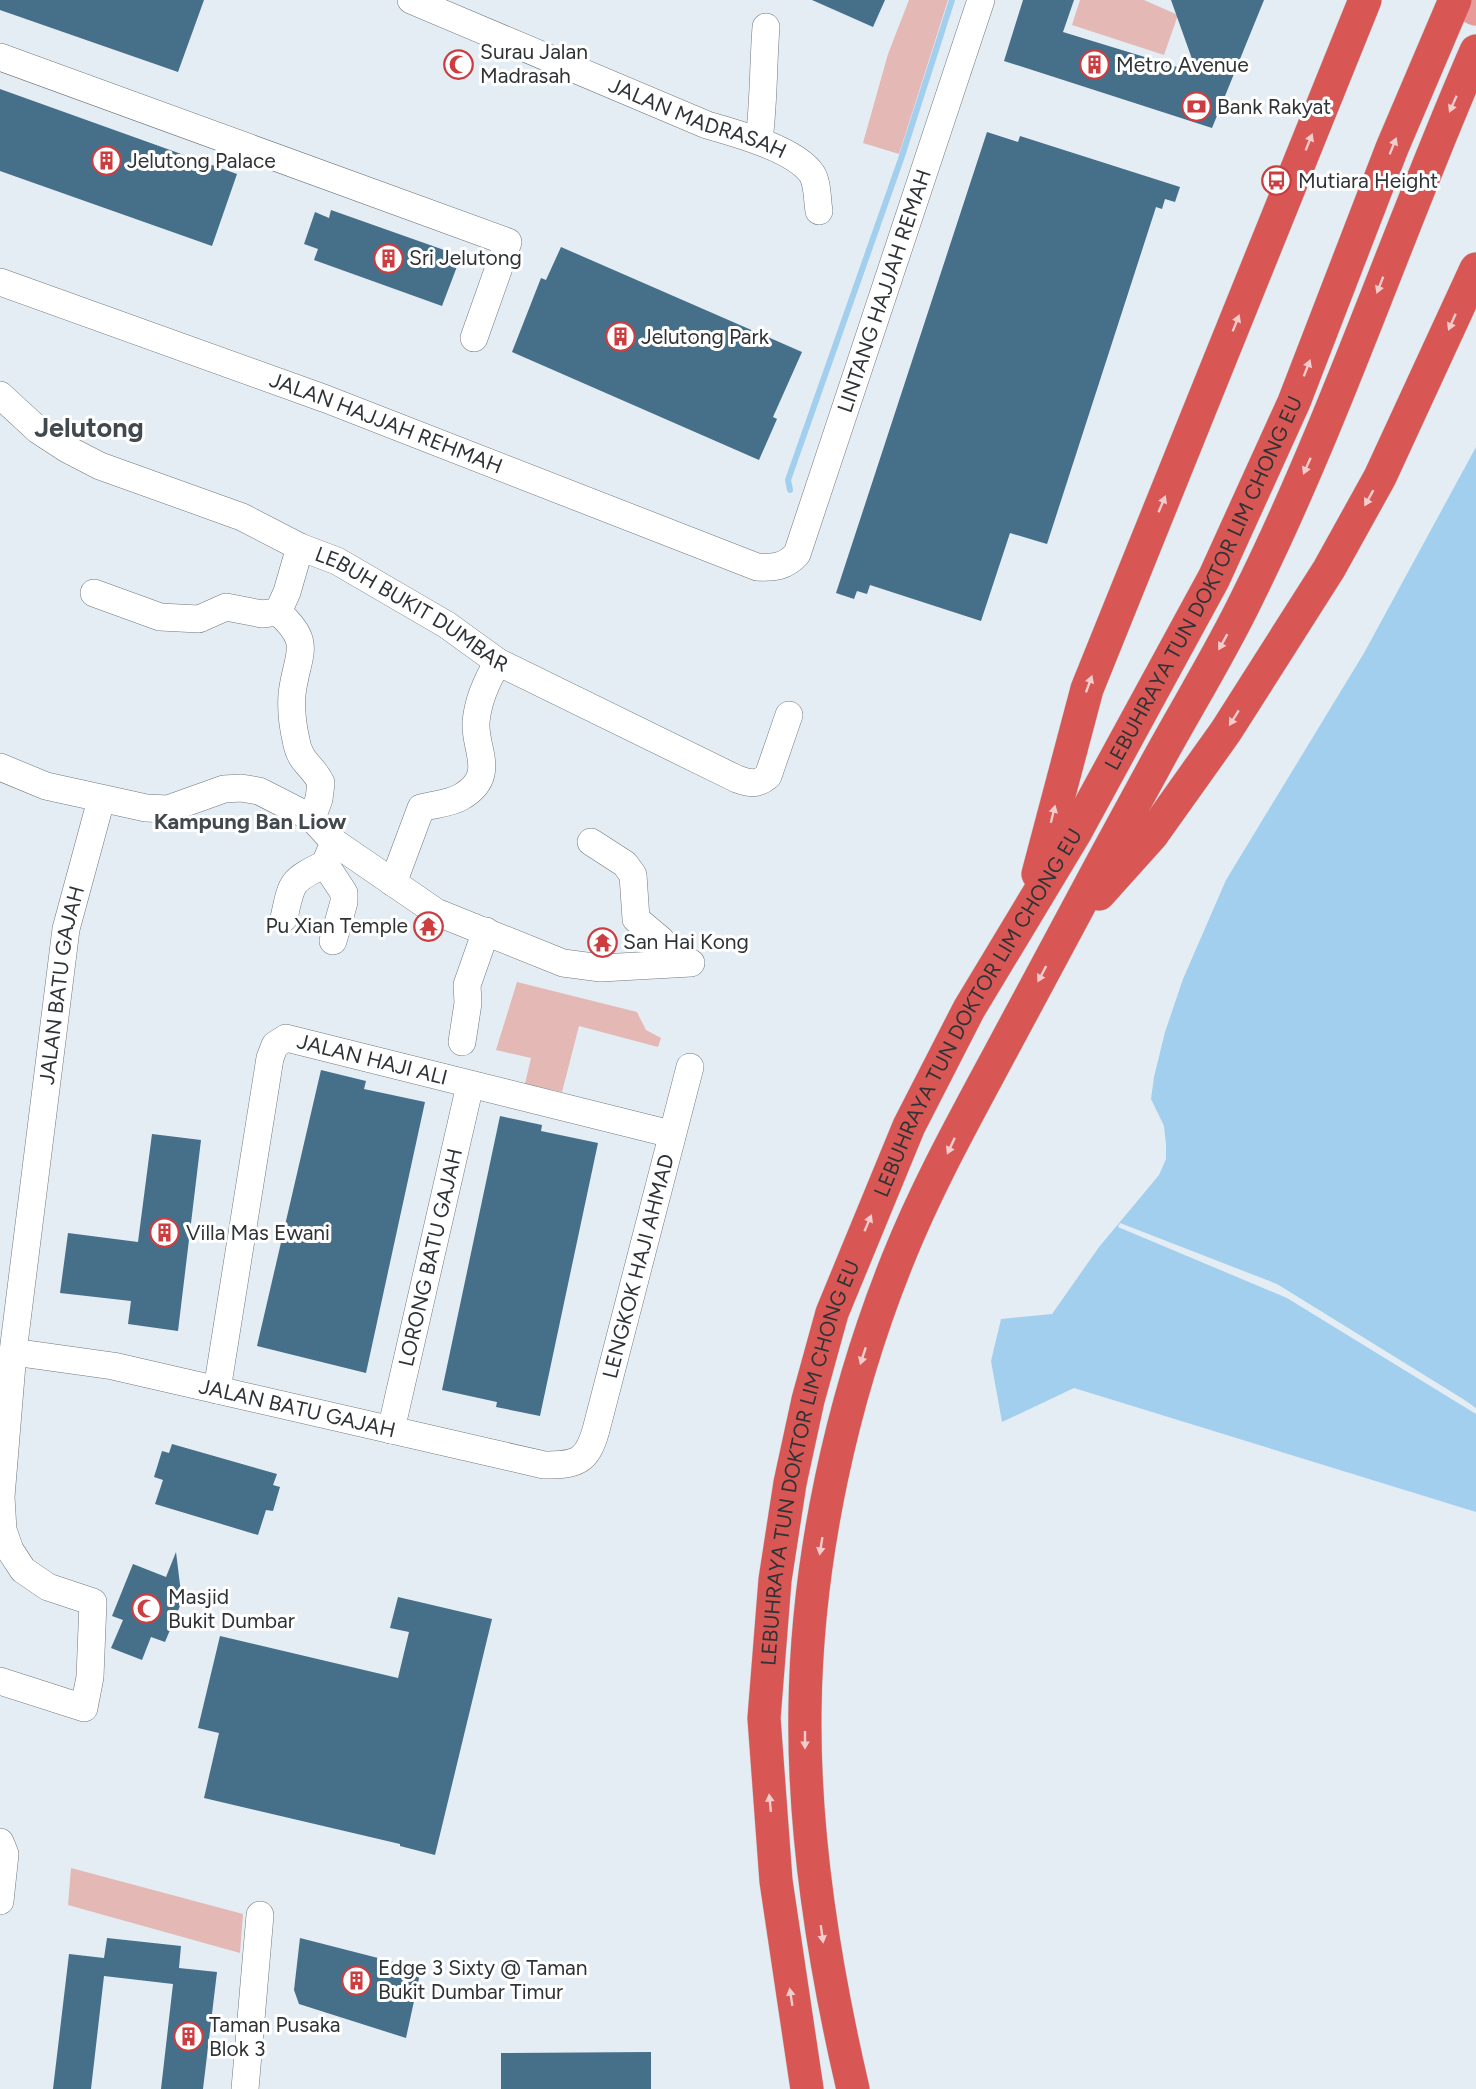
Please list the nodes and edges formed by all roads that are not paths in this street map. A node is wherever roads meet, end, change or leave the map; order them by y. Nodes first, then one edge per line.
1 (411, 0) edge
2 (981, 0) edge
3 (1341, 0) edge
4 (1365, 0) edge
5 (1456, 0) edge
6 (1476, 9) edge
7 (766, 27) dead end
8 (1349, 38) junction
9 (1476, 51) edge
10 (0, 57) edge
11 (759, 140) junction
12 (819, 211) dead end
13 (1476, 269) edge
14 (0, 282) edge
15 (474, 338) dead end
16 (0, 395) edge
17 (300, 547) junction
18 (770, 568) joint
19 (94, 592) dead end
20 (278, 612) junction
21 (498, 662) junction
22 (789, 715) dead end
23 (0, 767) edge
24 (102, 800) junction
25 (312, 818) junction
26 (591, 842) dead end
27 (329, 853) junction
28 (393, 883) junction
29 (1029, 911) junction
30 (284, 918) dead end
31 (486, 931) junction
32 (1064, 933) junction
33 (333, 941) dead end
34 (661, 963) junction
35 (692, 963) dead end
36 (462, 1042) dead end
37 (690, 1067) dead end
38 (470, 1085) junction
39 (671, 1134) junction
40 (13, 1352) junction
41 (217, 1390) junction
42 (392, 1430) junction
43 (580, 1460) joint
44 (0, 1680) edge
45 (0, 1842) edge
46 (0, 1901) edge
47 (260, 1916) dead end
48 (245, 2089) edge
49 (807, 2089) edge
50 (853, 2089) edge

1 - 11 street, JALAN MADRASAH
2 - 18 street, LINTANG HAJJAH REMAH
3 - 8 highway
4 - 8 highway
5 - 6 main road
29 -> 5 highway, LEBUHRAYA TUN DOKTOR LIM CHONG EU
7 - 11 street
29 -> 8 highway
9 -> 32 highway, LEBUHRAYA TUN DOKTOR LIM CHONG EU
10 - 15 street
11 - 12 street, JALAN MADRASAH
13 -> 32 highway
14 - 18 street, JALAN HAJJAH REHMAH
16 - 17 street, LEBUH BUKIT DUMBAR
17 - 20 street
17 - 21 street, LEBUH BUKIT DUMBAR
19 - 20 street
20 - 25 street
21 - 22 street, LEBUH BUKIT DUMBAR
21 - 28 street
23 - 24 street
24 - 25 street
24 - 40 street, JALAN BATU GAJAH
25 - 27 street
26 - 34 street
27 - 28 street
27 - 30 street
27 - 33 street
28 - 31 street
49 -> 29 highway, LEBUHRAYA TUN DOKTOR LIM CHONG EU
31 - 34 street
31 - 36 street
32 -> 50 highway, LEBUHRAYA TUN DOKTOR LIM CHONG EU
34 - 35 street
37 - 39 street, LENGKOK HAJI AHMAD
38 - 39 street, JALAN HAJI ALI
38 - 41 street, JALAN HAJI ALI
38 - 42 street, LORONG BATU GAJAH
39 - 43 street, LENGKOK HAJI AHMAD
40 - 41 street, JALAN BATU GAJAH
40 - 44 street, JALAN BATU GAJAH
41 - 42 street, JALAN BATU GAJAH
42 - 43 street, JALAN BATU GAJAH
45 - 46 street
47 - 48 street

